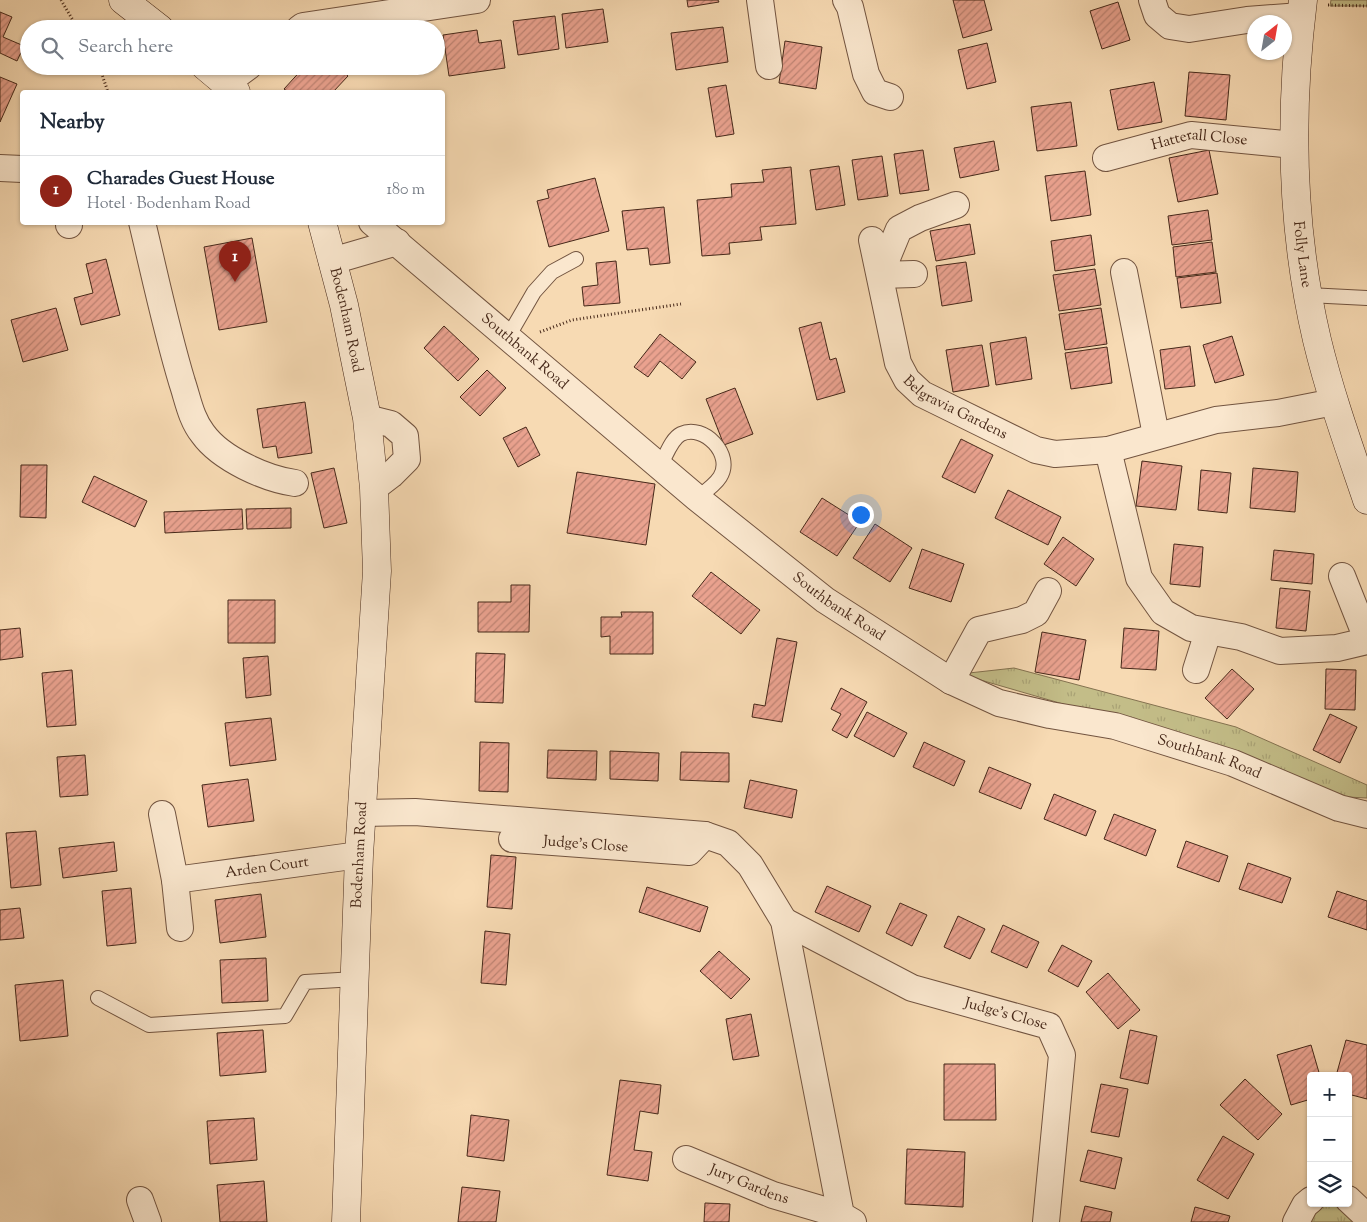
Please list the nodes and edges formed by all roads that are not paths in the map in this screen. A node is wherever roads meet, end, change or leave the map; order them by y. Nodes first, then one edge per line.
1 (123, 0) edge
2 (477, 0) edge
3 (760, 0) edge
4 (846, 0) edge
5 (1152, 0) edge
6 (1302, 7) edge
7 (149, 20) edge
8 (343, 20) edge
9 (769, 66) dead end
10 (216, 75) edge
11 (242, 75) edge
12 (231, 88) edge
13 (890, 97) dead end
14 (1294, 145) junction
15 (1106, 158) dead end
16 (0, 168) edge
17 (20, 169) edge
18 (956, 205) dead end
19 (143, 225) edge
20 (323, 225) edge
21 (376, 225) edge
22 (872, 240) dead end
23 (397, 242) junction
24 (576, 259) dead end
25 (332, 261) junction
26 (1124, 272) dead end
27 (914, 274) dead end
28 (880, 275) junction
29 (1308, 295) junction
30 (1367, 298) edge
31 (511, 340) junction
32 (1334, 402) junction
33 (367, 418) junction
34 (1156, 435) junction
35 (1108, 450) junction
36 (660, 466) junction
37 (295, 483) dead end
38 (374, 488) junction
39 (697, 498) junction
40 (1367, 500) edge
41 (1342, 576) dead end
42 (1048, 591) dead end
43 (1208, 632) junction
44 (1367, 640) edge
45 (1196, 670) dead end
46 (951, 681) junction
47 (362, 813) junction
48 (162, 814) dead end
49 (1367, 815) edge
50 (359, 855) junction
51 (175, 880) junction
52 (784, 921) junction
53 (180, 928) dead end
54 (355, 979) junction
55 (98, 998) dead end
56 (686, 1159) dead end
57 (1307, 1203) edge
58 (1352, 1203) edge
59 (1367, 1217) edge
60 (847, 1218) edge
61 (346, 1222) edge
62 (1046, 1222) edge
63 (1296, 1222) edge

1 - 7 street
2 - 8 street
3 - 9 street
4 - 13 street
5 - 6 street
6 - 14 street, Folly Lane
10 - 12 street
11 - 12 street
14 - 15 street, Hatterall Close
14 - 29 street, Folly Lane
16 - 17 street
18 - 28 street
19 - 37 street
20 - 25 street, Bodenham Road
21 - 23 street, Southbank Road
22 - 28 street, Belgravia Gardens
23 - 25 street
23 - 31 street, Southbank Road
24 - 31 lane
25 - 33 street, Bodenham Road
26 - 34 street
27 - 28 street
28 - 35 street, Belgravia Gardens
29 - 30 lane
29 - 32 street, Folly Lane
31 - 36 street, Southbank Road
32 - 34 street, Belgravia Gardens
32 - 40 street, Folly Lane
33 - 38 street, Bodenham Road
33 - 38 street
34 - 35 street, Belgravia Gardens
35 - 43 street
36 - 39 street, Southbank Road
36 - 39 lane
38 - 47 street, Bodenham Road
39 - 46 street, Southbank Road
41 - 44 street
42 - 46 street
43 - 44 street
43 - 45 street
46 - 49 street, Southbank Road
47 - 50 street, Bodenham Road
47 - 52 street, Judge's Close
48 - 51 street
50 - 51 street, Arden Court
50 - 54 street, Bodenham Road
51 - 53 street
52 - 60 street, Judge's Close
52 - 62 street, Judge's Close
54 - 55 lane
54 - 61 street, Bodenham Road
56 - 60 street, Jury Gardens
57 - 63 street
58 - 59 street

